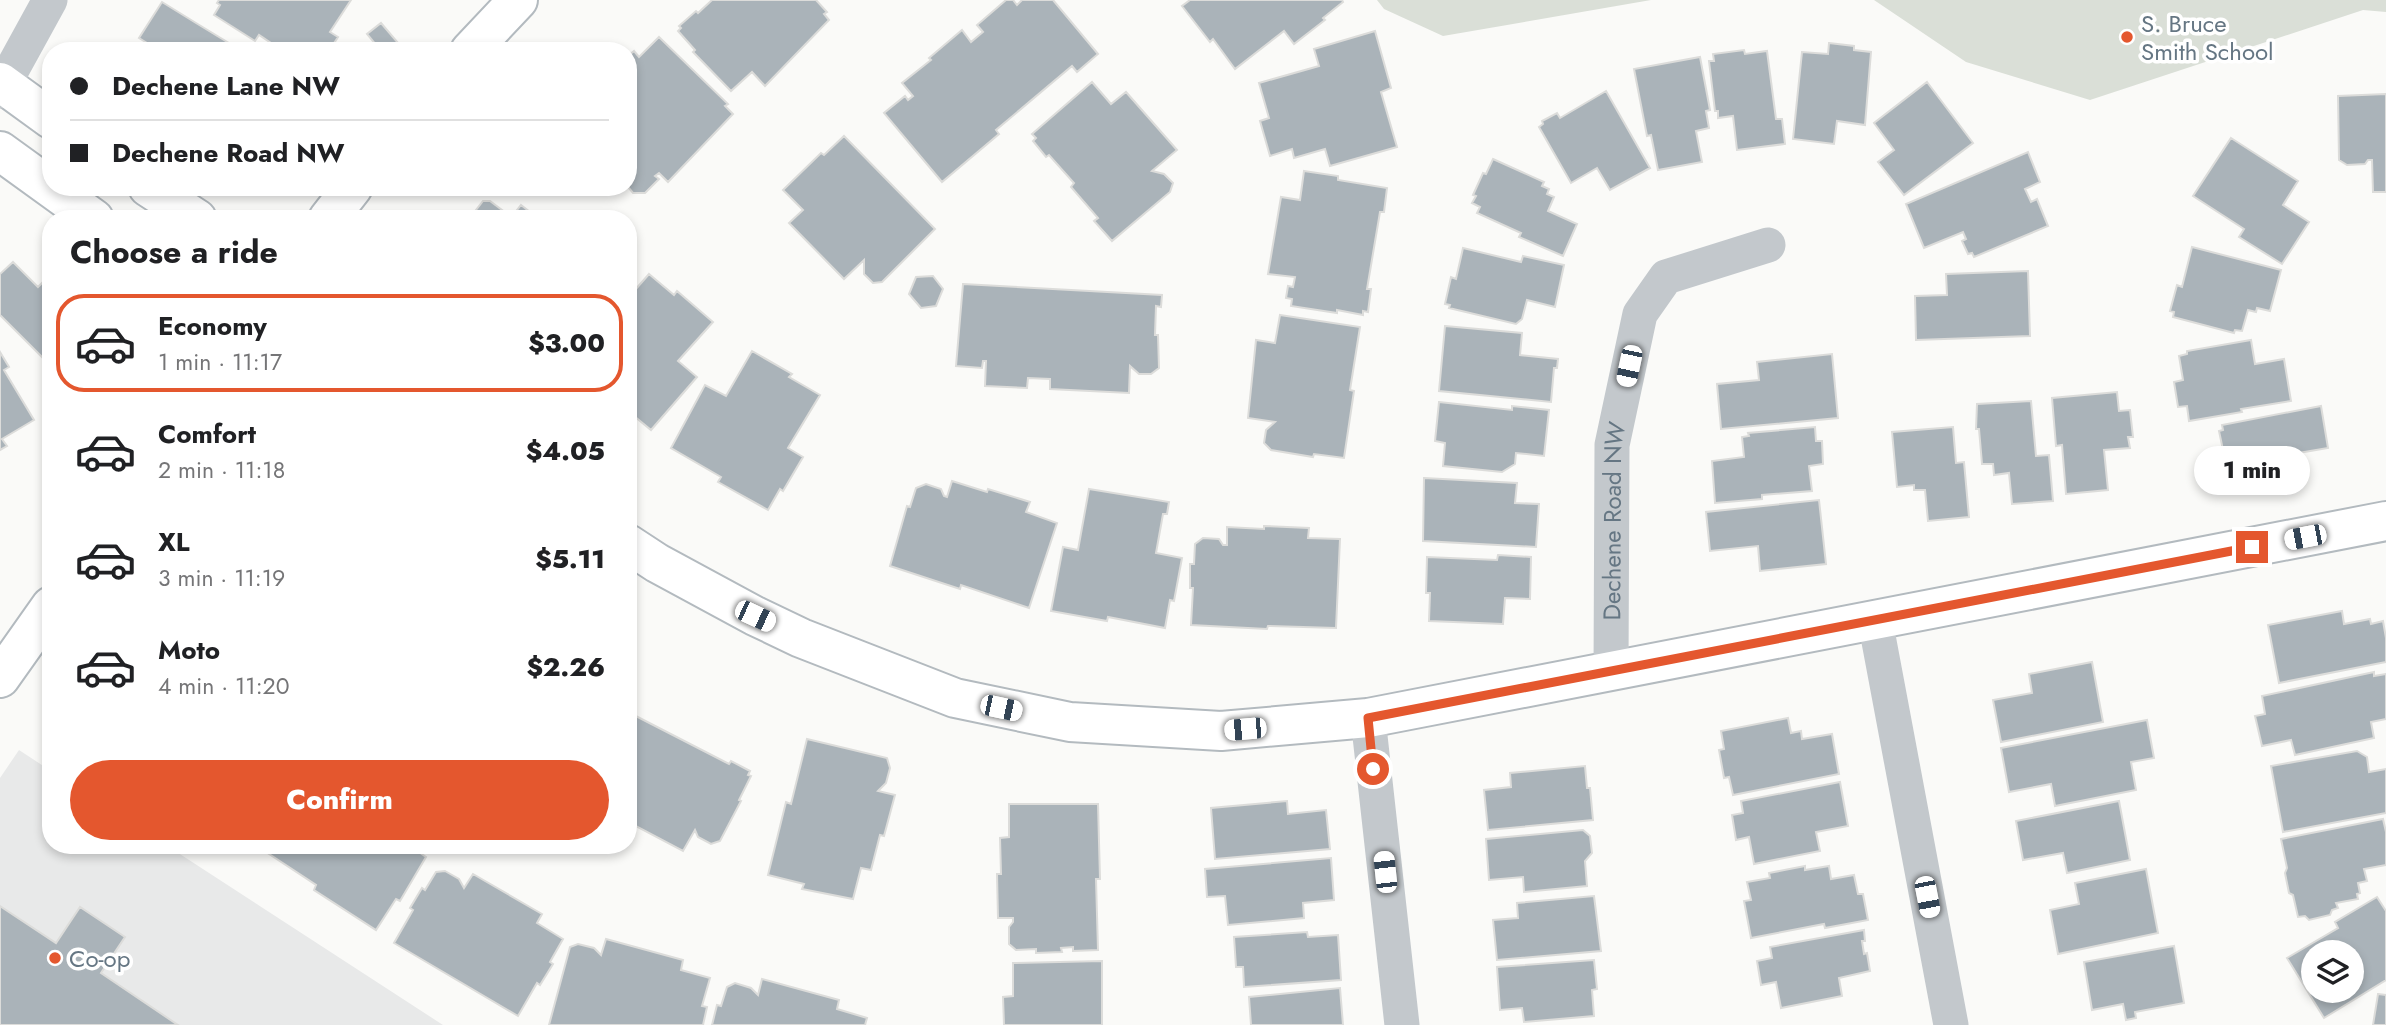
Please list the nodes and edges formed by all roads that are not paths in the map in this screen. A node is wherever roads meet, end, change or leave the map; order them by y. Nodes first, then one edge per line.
1 (50, 0) edge
2 (518, 0) edge
3 (478, 42) edge
4 (1, 86) edge
5 (42, 113) edge
6 (0, 151) edge
7 (42, 181) edge
8 (62, 196) edge
9 (162, 196) edge
10 (82, 210) edge
11 (183, 210) edge
12 (1768, 245) dead end
13 (2386, 521) edge
14 (637, 550) edge
15 (42, 619) edge
16 (1875, 620) junction
17 (1611, 671) junction
18 (0, 678) edge
19 (1368, 718) junction
20 (1402, 1025) edge
21 (1951, 1025) edge

1 - 4 street
2 - 3 street
4 - 5 street
6 - 7 street
8 - 10 street
9 - 11 street
12 - 17 street, Dechene Road NW
13 - 16 street
14 - 19 street
15 - 18 street
16 - 17 street
16 - 21 street
17 - 19 street
19 - 20 street

